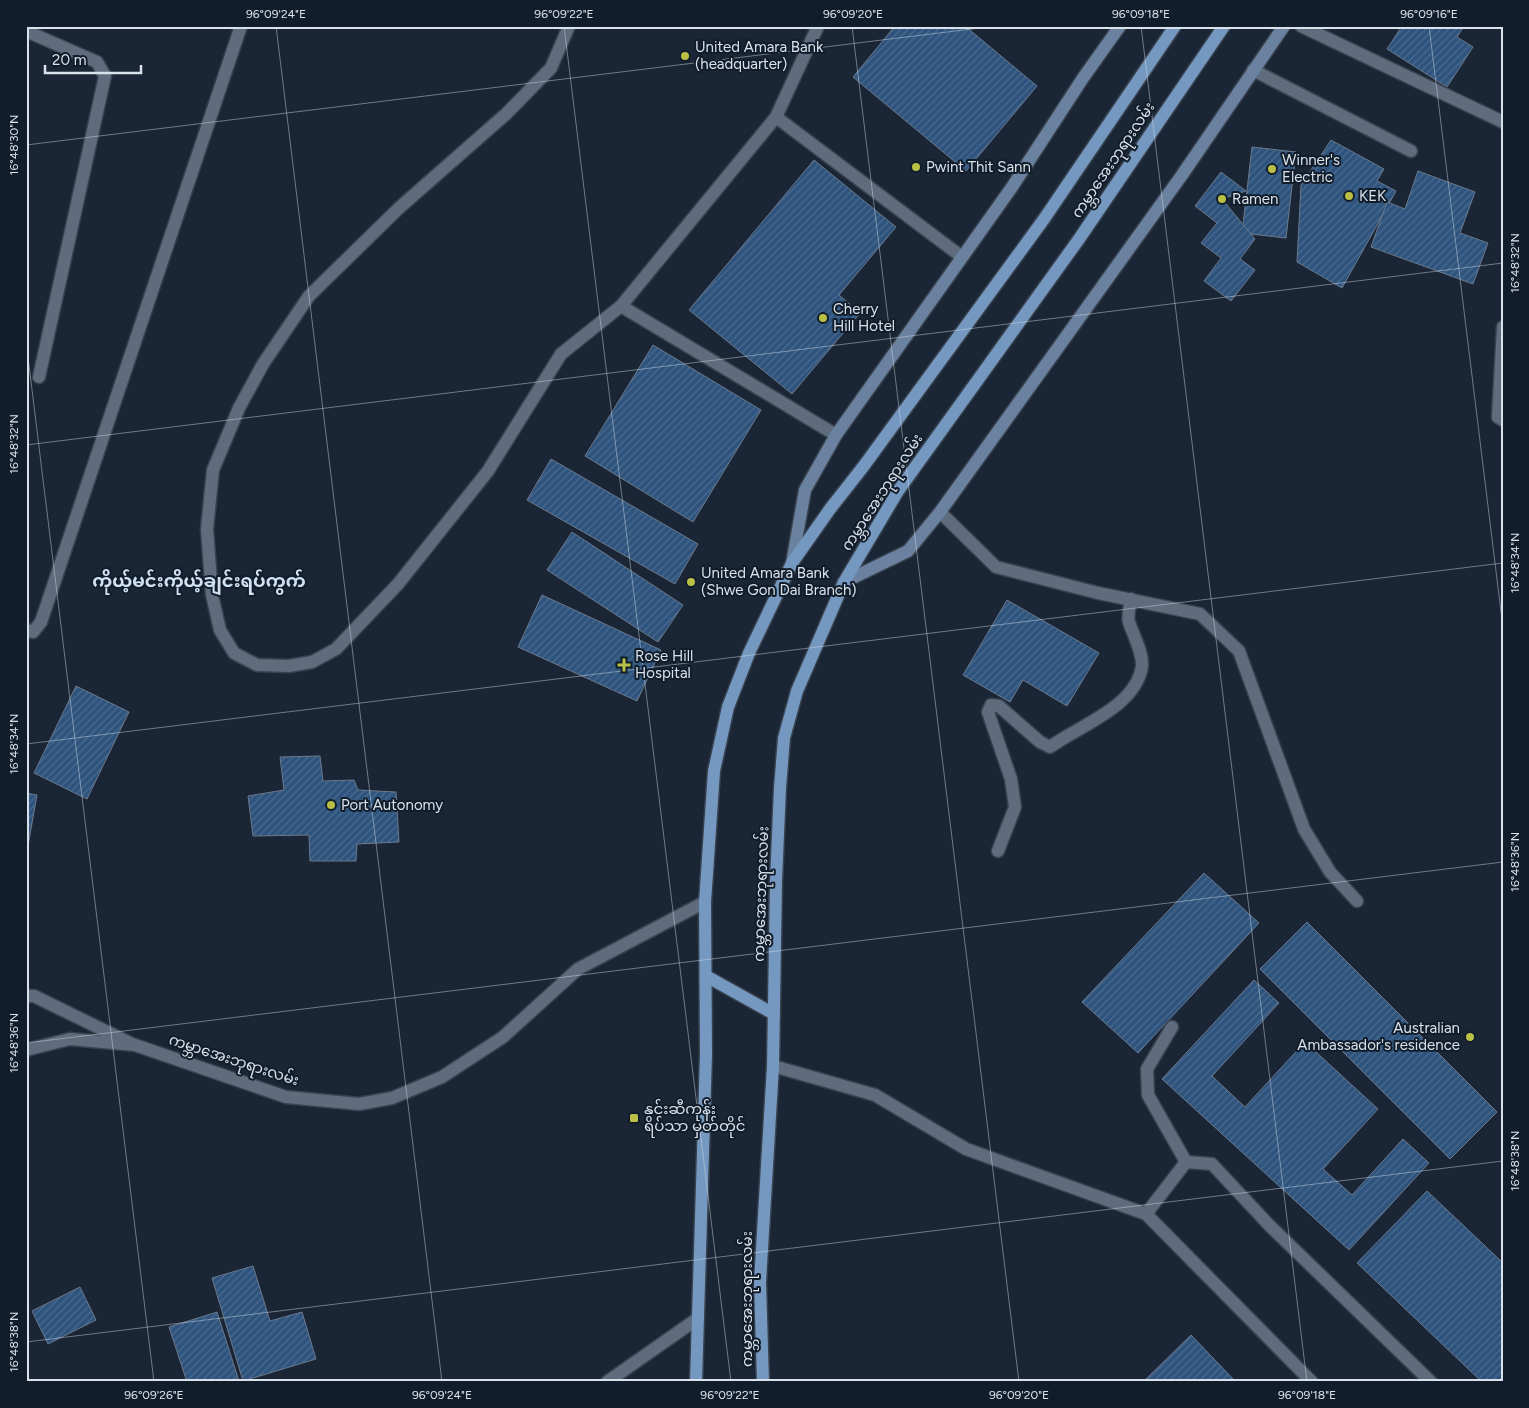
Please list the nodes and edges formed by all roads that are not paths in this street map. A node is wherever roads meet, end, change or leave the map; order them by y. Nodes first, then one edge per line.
1 (241, 26) edge
2 (569, 26) edge
3 (818, 26) edge
4 (1120, 26) edge
5 (1175, 26) edge
6 (1224, 26) edge
7 (1284, 26) edge
8 (1301, 26) edge
9 (26, 31) edge
10 (1253, 70) junction
11 (776, 117) junction
12 (1503, 122) edge
13 (1411, 151) dead end
14 (962, 257) junction
15 (621, 306) junction
16 (1503, 327) edge
17 (38, 377) dead end
18 (1503, 420) edge
19 (836, 435) junction
20 (940, 512) junction
21 (792, 563) junction
22 (844, 582) junction
23 (1131, 599) junction
24 (26, 630) edge
25 (998, 850) dead end
26 (1357, 901) dead end
27 (705, 902) junction
28 (706, 976) junction
29 (26, 996) edge
30 (774, 1014) junction
31 (1172, 1027) dead end
32 (135, 1045) junction
33 (26, 1050) edge
34 (773, 1066) junction
35 (1186, 1162) junction
36 (1146, 1214) junction
37 (697, 1319) junction
38 (607, 1382) edge
39 (696, 1382) edge
40 (763, 1382) edge
41 (1312, 1382) edge
42 (1431, 1382) edge

1 - 24 street
2 - 15 street
3 - 11 street
4 - 14 main road
5 - 21 main road, ကမ္ဘာအေးဘုရားလမ်း
6 - 22 main road, ကမ္ဘာအေးဘုရားလမ်း
7 - 10 main road
8 - 12 street
9 - 17 street
10 - 13 street
10 - 20 main road
11 - 14 street
11 - 15 street
14 - 19 main road
15 - 19 street
16 - 18 street
19 - 21 main road
20 - 22 main road
20 - 23 street
21 - 27 main road, ကမ္ဘာအေးဘုရားလမ်း
22 - 30 main road, ကမ္ဘာအေးဘုရားလမ်း
23 - 25 street
23 - 26 street
27 - 28 main road, ကမ္ဘာအေးဘုရားလမ်း
27 - 32 street, ကမ္ဘာအေးဘုရားလမ်း
28 - 30 main road
28 - 37 main road, ကမ္ဘာအေးဘုရားလမ်း
29 - 32 street
30 - 34 main road, ကမ္ဘာအေးဘုရားလမ်း
31 - 35 street
32 - 33 street, ကမ္ဘာအေးဘုရားလမ်း
34 - 36 street
34 - 40 main road, ကမ္ဘာအေးဘုရားလမ်း
35 - 36 street
35 - 42 street
36 - 41 street
37 - 38 street
37 - 39 main road, ကမ္ဘာအေးဘုရားလမ်း

